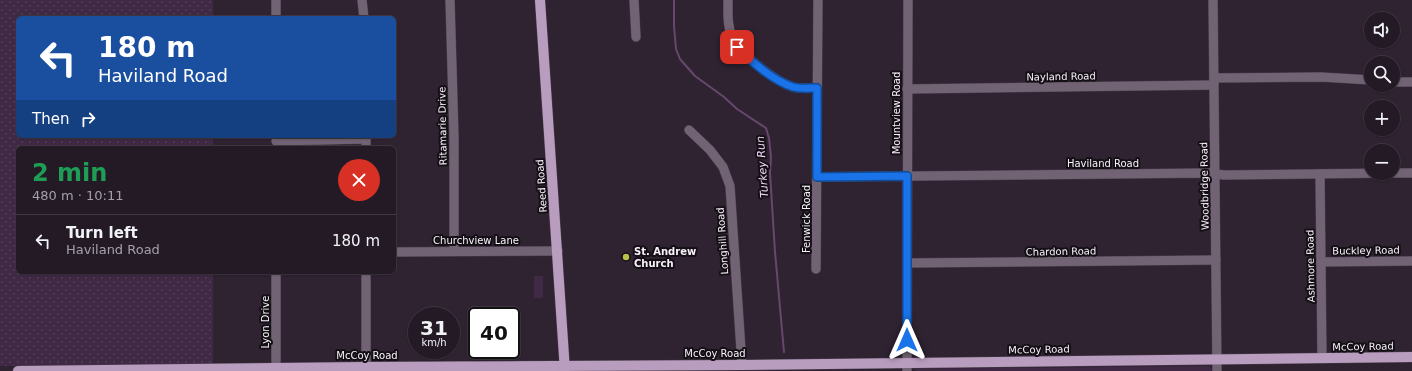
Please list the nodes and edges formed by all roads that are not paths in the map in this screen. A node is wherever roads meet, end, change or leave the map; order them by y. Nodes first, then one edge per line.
1 (276, 0) edge
2 (362, 0) edge
3 (450, 0) edge
4 (540, 0) edge
5 (634, 0) edge
6 (728, 0) edge
7 (818, 0) edge
8 (908, 0) edge
9 (1213, 0) edge
10 (276, 16) edge
11 (364, 16) edge
12 (636, 36) dead end
13 (1364, 80) edge
14 (1214, 81) junction
15 (1400, 82) edge
16 (1412, 82) edge
17 (817, 88) junction
18 (907, 89) junction
19 (690, 130) dead end
20 (366, 141) edge
21 (276, 142) edge
22 (1364, 173) edge
23 (1400, 173) edge
24 (1412, 173) edge
25 (1215, 174) junction
26 (1320, 174) junction
27 (907, 176) junction
28 (817, 177) junction
29 (454, 251) junction
30 (558, 251) junction
31 (396, 252) edge
32 (1216, 260) junction
33 (1412, 261) edge
34 (1321, 262) junction
35 (907, 264) junction
36 (816, 269) dead end
37 (276, 274) edge
38 (366, 274) edge
39 (1412, 357) edge
40 (1322, 358) junction
41 (1217, 360) junction
42 (742, 365) junction
43 (366, 367) junction
44 (907, 367) edge
45 (565, 368) edge
46 (276, 369) edge
47 (18, 371) edge
48 (1217, 371) edge

1 - 10 street
2 - 11 street
3 - 29 street, Ritamarie Drive
4 - 30 main road, Reed Road
5 - 12 street
6 - 17 street
7 - 17 street, Fenwick Road
8 - 18 street, Mountview Road
9 - 14 street, Woodbridge Road
13 - 14 street, Nayland Road
14 - 18 street, Nayland Road
14 - 25 street, Woodbridge Road
15 - 16 street
17 - 28 street, Fenwick Road
18 - 27 street, Mountview Road
19 - 42 street, Longhill Road
20 - 21 street
22 - 26 street, Haviland Road
23 - 24 street
25 - 26 street, Haviland Road
25 - 27 street, Haviland Road
25 - 32 street, Woodbridge Road
26 - 34 street, Ashmore Road
27 - 28 street, Haviland Road
27 - 35 street, Mountview Road
28 - 36 street, Fenwick Road
29 - 30 street, Churchview Lane
29 - 31 street, Churchview Lane
30 - 45 main road, Reed Road
32 - 35 street, Chardon Road
32 - 41 street, Woodbridge Road
33 - 34 street, Buckley Road
34 - 40 street, Ashmore Road
35 - 44 street, Mountview Road
37 - 46 street, Lyon Drive
38 - 43 street
39 - 40 main road, McCoy Road
40 - 41 main road, McCoy Road
41 - 44 main road, McCoy Road
41 - 48 street, Woodbridge Road
42 - 44 main road, McCoy Road
42 - 45 main road, McCoy Road
43 - 45 main road, McCoy Road
43 - 46 main road, McCoy Road
46 - 47 main road, McCoy Road

